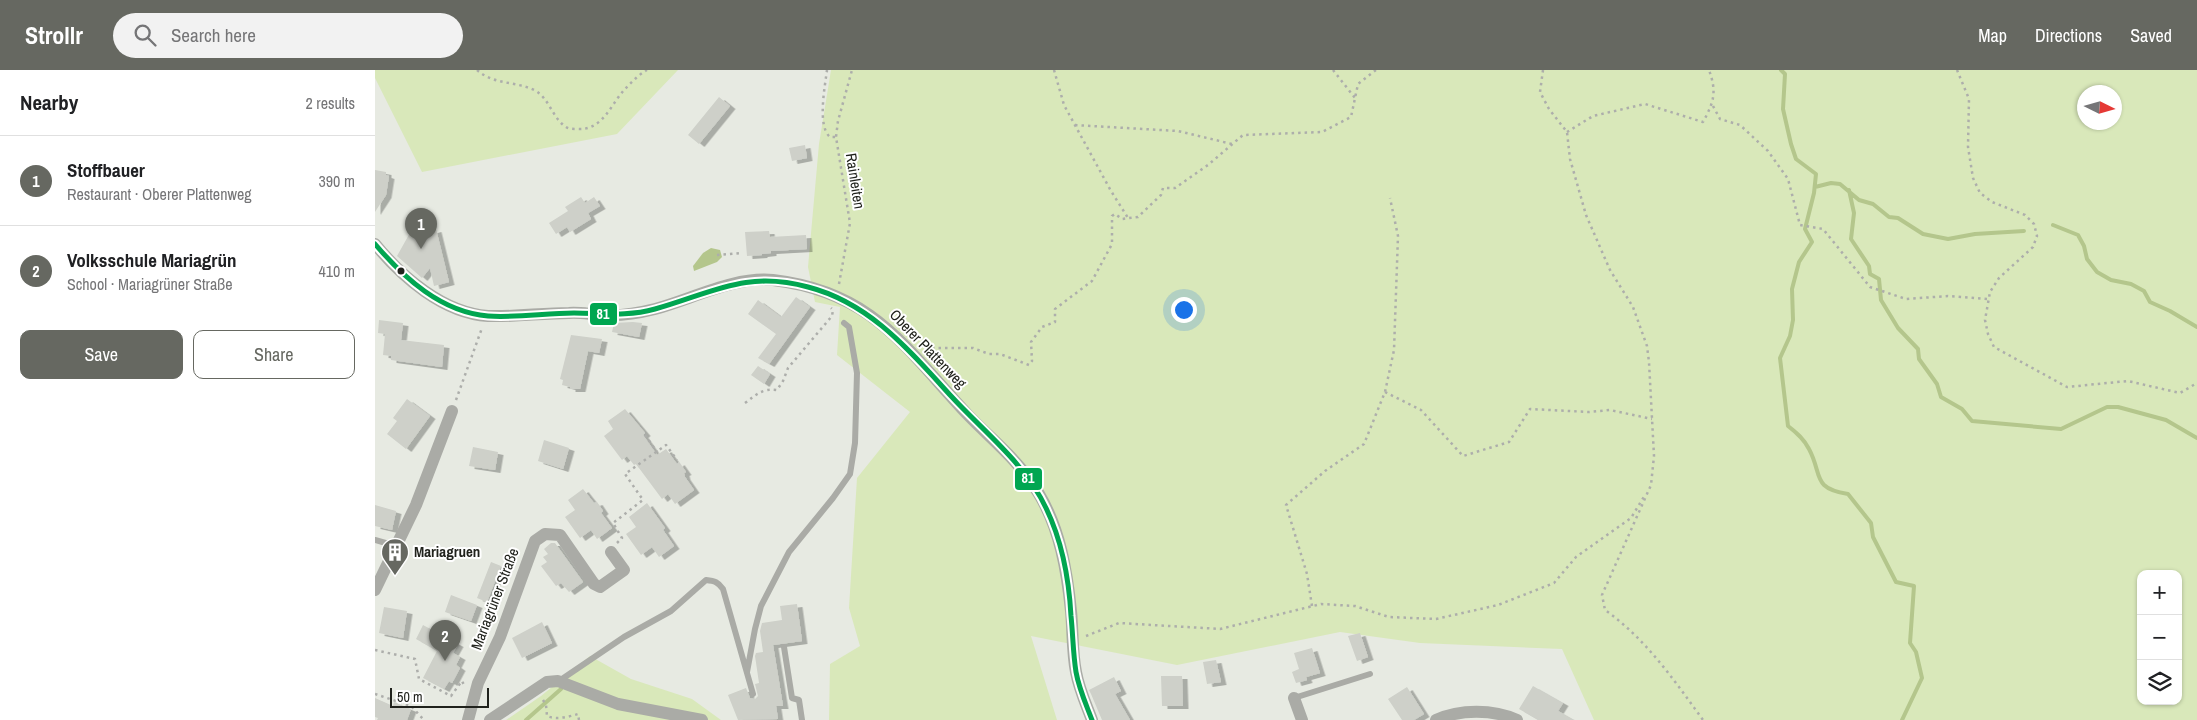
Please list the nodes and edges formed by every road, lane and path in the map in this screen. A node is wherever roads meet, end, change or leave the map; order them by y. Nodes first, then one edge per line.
1 (477, 70) edge
2 (647, 70) edge
3 (827, 70) edge
4 (852, 70) edge
5 (1054, 70) edge
6 (1333, 70) edge
7 (1376, 70) edge
8 (1543, 70) edge
9 (1709, 70) edge
10 (1957, 70) edge
11 (1355, 98) junction
12 (1713, 106) junction
13 (1075, 125) junction
14 (1567, 132) junction
15 (836, 137) junction
16 (1232, 144) junction
17 (1390, 198) dead end
18 (1128, 218) junction
19 (375, 244) edge
20 (741, 253) dead end
21 (717, 254) dead end
22 (1988, 299) junction
23 (833, 301) junction
24 (484, 321) dead end
25 (844, 323) dead end
26 (917, 356) junction
27 (2197, 383) edge
28 (1385, 392) junction
29 (745, 402) dead end
30 (453, 411) joint
31 (1652, 419) junction
32 (645, 435) dead end
33 (657, 452) junction
34 (677, 460) dead end
35 (1651, 485) junction
36 (375, 540) edge
37 (396, 546) junction
38 (611, 552) joint
39 (375, 590) edge
40 (1312, 606) junction
41 (1084, 629) dead end
42 (784, 647) dead end
43 (375, 650) edge
44 (747, 672) junction
45 (1370, 674) dead end
46 (558, 681) junction
47 (536, 689) junction
48 (462, 693) dead end
49 (375, 694) edge
50 (753, 694) dead end
51 (1294, 698) joint
52 (1475, 716) edge
53 (424, 720) edge
54 (468, 720) edge
55 (490, 720) edge
56 (579, 720) edge
57 (702, 720) edge
58 (802, 720) edge
59 (1092, 720) edge
60 (1302, 720) edge
61 (1436, 720) edge
62 (1517, 720) edge
63 (1703, 720) edge

1 - 2 path
3 - 15 path
4 - 15 path, Rainleiten
5 - 13 path
6 - 11 path
7 - 11 path
8 - 14 path
9 - 12 path
10 - 22 path
11 - 16 path
12 - 14 path
12 - 22 path
13 - 16 path
13 - 18 path
14 - 31 path
15 - 23 path, Rainleiten
16 - 18 path
17 - 28 path
18 - 26 path
19 - 23 street, Oberer Plattenweg
20 - 21 path
22 - 27 path
23 - 26 street, Oberer Plattenweg
23 - 29 path, Rainleiten
24 - 30 path
25 - 44 lane
26 - 59 street, Oberer Plattenweg
28 - 31 path
28 - 40 path
30 - 37 street
31 - 35 path
32 - 33 path
33 - 34 path
33 - 38 path
35 - 40 path
35 - 63 path
36 - 37 lane
37 - 39 street
38 - 54 street, Mariagrüner Straße
40 - 41 path
42 - 58 lane
43 - 48 path
44 - 46 lane
44 - 50 lane
45 - 51 lane
46 - 47 street
46 - 57 street
47 - 55 street
47 - 56 path
49 - 53 path
51 - 60 street
52 - 61 street
52 - 62 street

